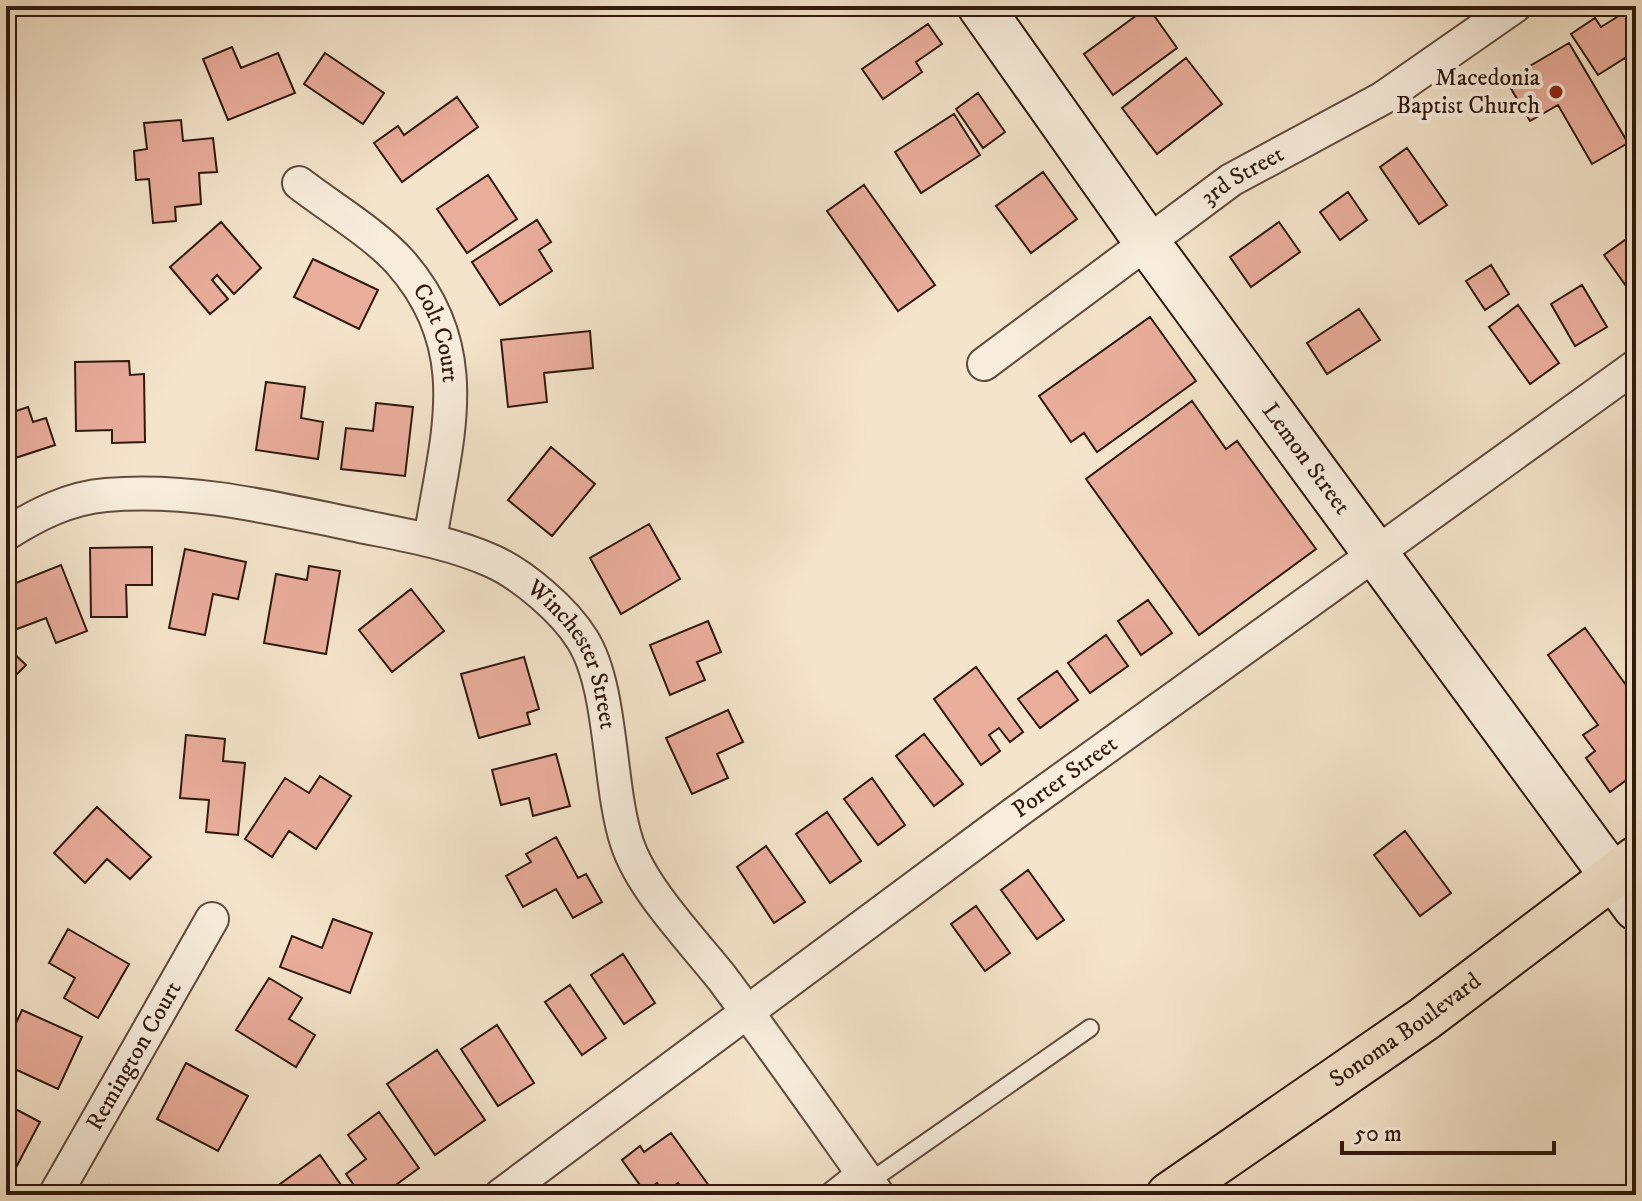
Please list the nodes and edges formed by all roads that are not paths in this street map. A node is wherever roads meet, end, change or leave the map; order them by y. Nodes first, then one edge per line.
1 (980, 6) edge
2 (1515, 6) edge
3 (299, 183) dead end
4 (1146, 241) junction
5 (984, 364) dead end
6 (1636, 366) edge
7 (6, 534) edge
8 (430, 540) junction
9 (1377, 551) junction
10 (1628, 881) edge
11 (212, 919) dead end
12 (748, 1013) junction
13 (1090, 1028) dead end
14 (868, 1182) edge
15 (55, 1195) edge
16 (501, 1195) edge
17 (825, 1195) edge
18 (1169, 1195) edge

1 - 4 street, Lemon Street
2 - 4 street, 3rd Street
3 - 8 street, Colt Court
4 - 5 street, 3rd Street
4 - 9 street, Lemon Street
6 - 9 street, Porter Street
7 - 8 street, Winchester Street
8 - 12 street, Winchester Street
9 - 10 street, Lemon Street
9 - 12 street, Porter Street
10 - 18 main road, Sonoma Boulevard
11 - 15 street, Remington Court
12 - 14 street, Winchester Street
12 - 16 street, Porter Street
13 - 14 lane
14 - 17 lane

